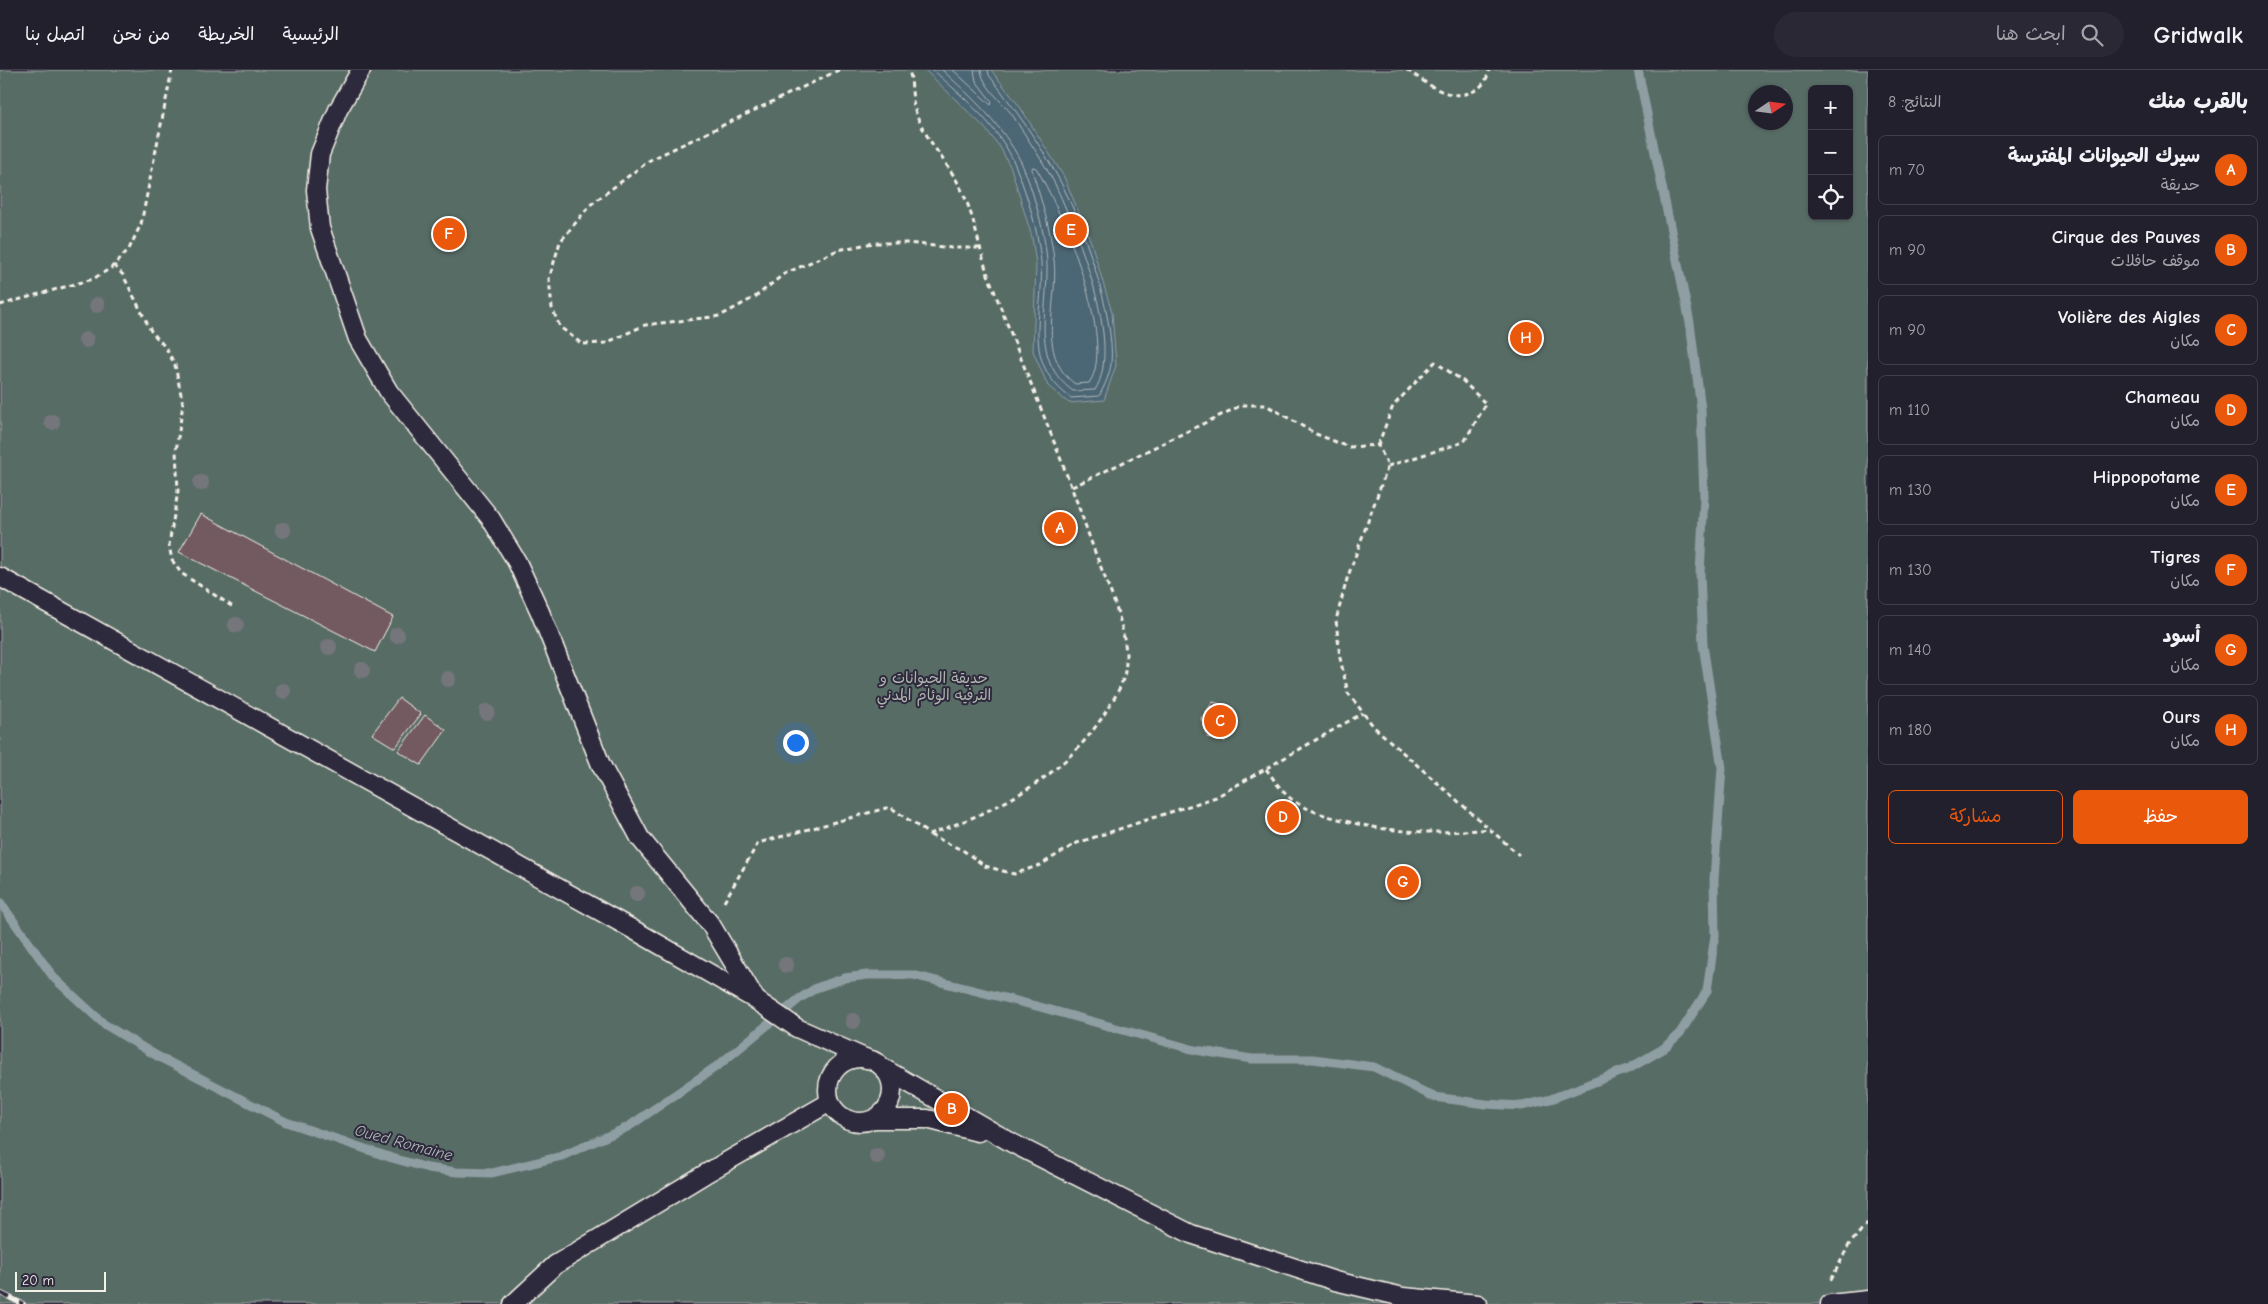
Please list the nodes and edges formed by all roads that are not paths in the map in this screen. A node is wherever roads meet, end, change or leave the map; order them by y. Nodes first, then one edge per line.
1 (361, 70) edge
2 (0, 576) edge
3 (756, 1000) junction
4 (867, 1059) junction
5 (883, 1068) junction
6 (830, 1102) junction
7 (874, 1119) junction
8 (1012, 1143) junction
9 (1829, 1296) edge
10 (1868, 1300) edge
11 (513, 1304) edge
12 (1478, 1304) edge

1 - 3 lane
2 - 3 lane
3 - 4 lane
4 - 5 lane
4 - 6 lane
5 - 7 lane
5 - 8 lane
6 - 7 lane
6 - 11 lane
7 - 8 lane
8 - 12 lane
9 - 10 lane

